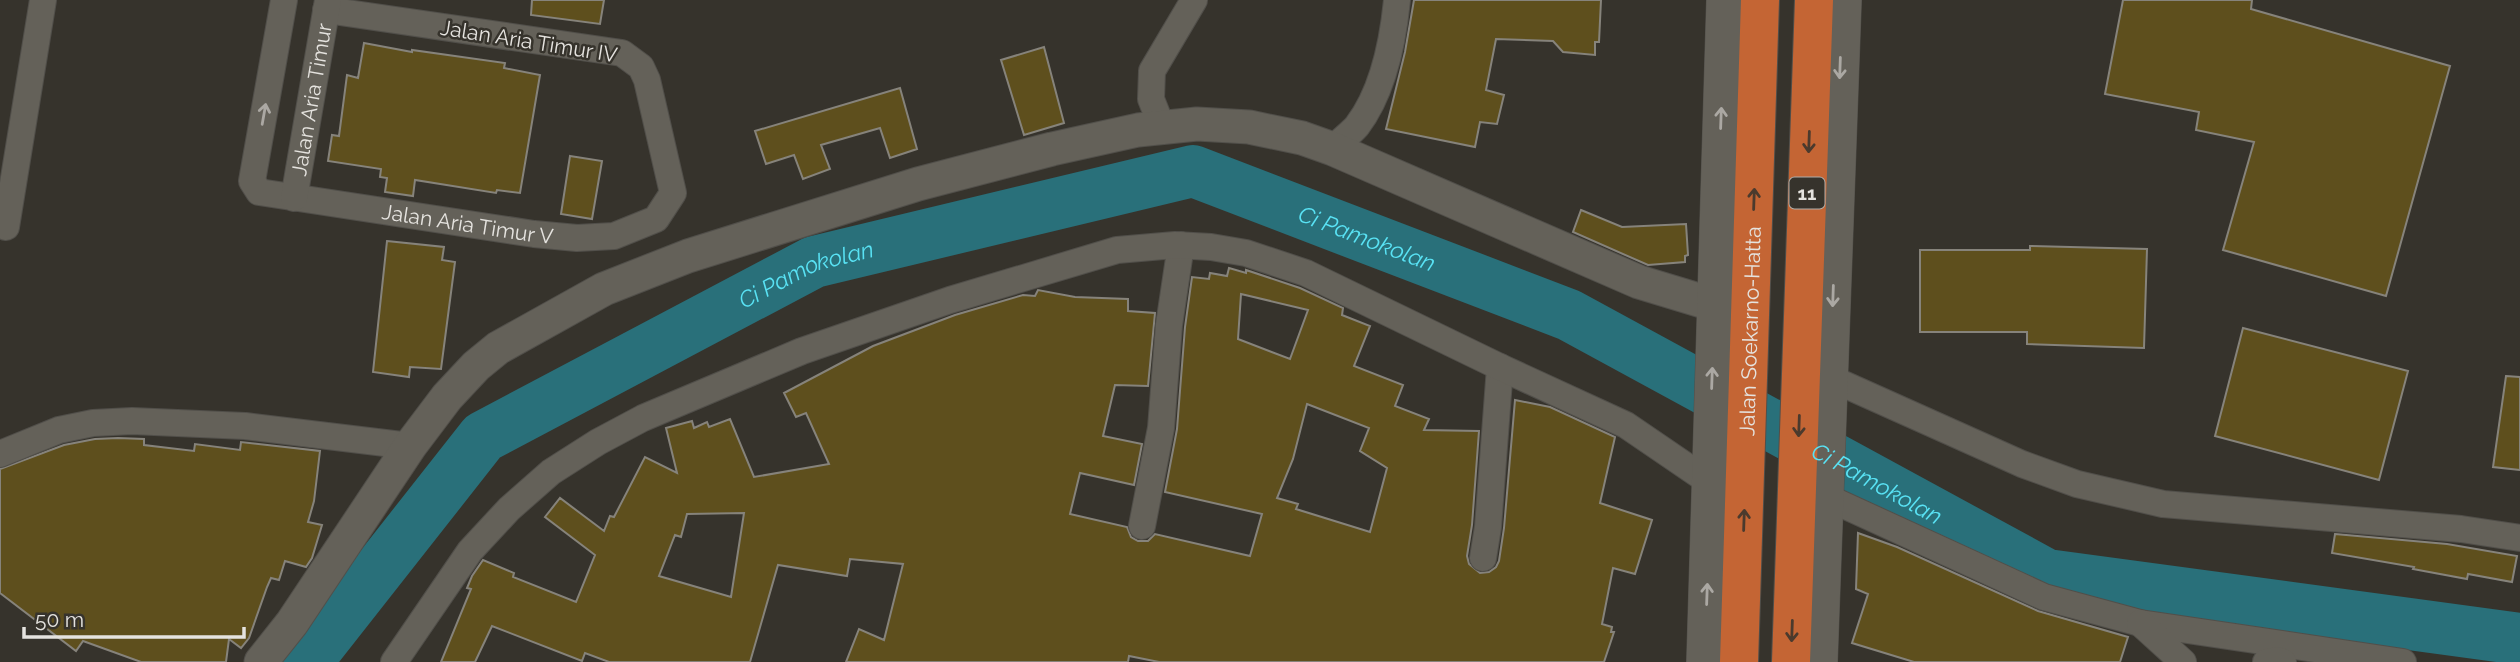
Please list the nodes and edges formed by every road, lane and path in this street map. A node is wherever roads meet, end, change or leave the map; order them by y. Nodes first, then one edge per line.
1 (43, 0) edge
2 (284, 0) edge
3 (1194, 0) edge
4 (1397, 0) edge
5 (1725, 0) edge
6 (1760, 0) edge
7 (1814, 0) edge
8 (1843, 0) edge
9 (327, 5) edge
10 (1162, 127) junction
11 (1333, 149) junction
12 (252, 181) joint
13 (673, 193) joint
14 (294, 198) junction
15 (6, 227) dead end
16 (1181, 245) junction
17 (1714, 319) junction
18 (1500, 367) junction
19 (1820, 390) junction
20 (410, 446) junction
21 (0, 454) edge
22 (1816, 477) junction
23 (1711, 483) junction
24 (1142, 527) dead end
25 (1796, 529) junction
26 (2520, 538) edge
27 (1483, 558) dead end
28 (1820, 613) junction
29 (2140, 623) junction
30 (261, 662) edge
31 (394, 662) edge
32 (1705, 662) edge
33 (1740, 662) edge
34 (1791, 662) edge
35 (1819, 662) edge
36 (2183, 662) edge
37 (2266, 662) edge
38 (2283, 662) edge
39 (2403, 662) edge

1 - 15 street
12 -> 2 street, Jalan Aria Timur
3 - 10 street
4 - 11 street
17 -> 5 main road, Jalan Soekarno-Hatta
33 -> 6 highway, Jalan Soekarno-Hatta
7 -> 19 highway, 11
8 -> 19 main road
9 - 13 street, Jalan Aria Timur IV
9 - 14 street, Jalan Aria Timur
10 - 11 street
10 - 20 street
11 - 17 street
12 - 14 street, Jalan Aria Timur V
13 - 14 street, Jalan Aria Timur V
16 - 18 street
16 - 24 street
16 - 31 street
23 -> 17 main road, Jalan Soekarno-Hatta
18 - 23 street
18 - 27 street
19 -> 22 highway, 11
19 - 26 street
20 - 21 street
20 - 30 street
22 - 25 highway, 11
22 - 28 main road
22 - 29 street
32 -> 23 main road, Jalan Soekarno-Hatta
25 - 28 highway
25 -> 34 highway, 11
28 - 35 main road
29 - 36 street
29 - 39 street
37 - 38 street

